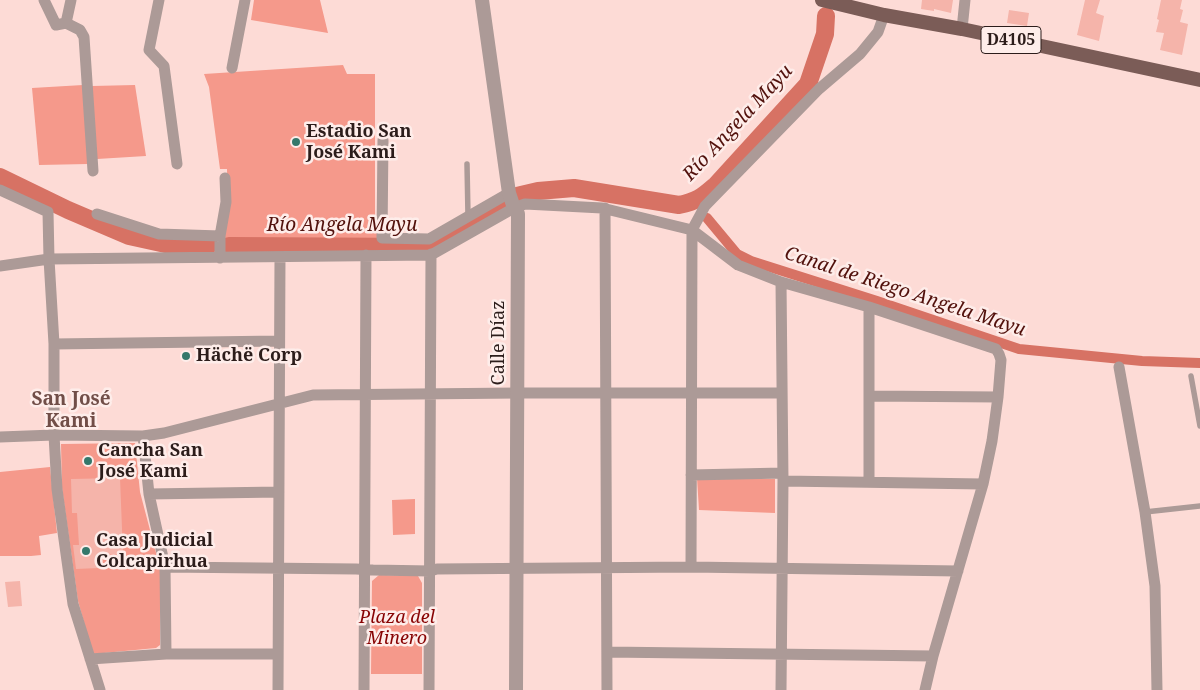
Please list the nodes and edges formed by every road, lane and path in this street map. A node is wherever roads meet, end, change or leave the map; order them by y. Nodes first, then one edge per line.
1 (44, 0) edge
2 (71, 0) edge
3 (159, 0) edge
4 (245, 0) edge
5 (482, 0) edge
6 (822, 0) edge
7 (965, 0) edge
8 (884, 14) junction
9 (66, 23) junction
10 (962, 29) junction
11 (232, 68) dead end
12 (1200, 80) edge
13 (383, 140) dead end
14 (177, 164) dead end
15 (467, 164) dead end
16 (93, 171) dead end
17 (225, 178) dead end
18 (0, 190) edge
19 (509, 194) junction
20 (514, 208) junction
21 (605, 208) junction
22 (97, 214) dead end
23 (468, 216) junction
24 (692, 230) junction
25 (220, 236) junction
26 (431, 254) junction
27 (366, 255) junction
28 (280, 257) junction
29 (220, 258) junction
30 (49, 259) junction
31 (0, 266) edge
32 (781, 282) junction
33 (869, 307) junction
34 (279, 341) junction
35 (54, 344) junction
36 (1119, 367) dead end
37 (1191, 376) dead end
38 (781, 392) junction
39 (431, 393) junction
40 (518, 393) junction
41 (606, 393) junction
42 (691, 393) junction
43 (365, 394) junction
44 (869, 396) junction
45 (998, 397) junction
46 (279, 404) junction
47 (1200, 426) edge
48 (54, 435) junction
49 (143, 436) junction
50 (0, 437) edge
51 (691, 474) junction
52 (783, 477) junction
53 (869, 482) junction
54 (983, 484) junction
55 (279, 492) junction
56 (149, 494) junction
57 (1200, 506) edge
58 (1145, 512) junction
59 (165, 567) junction
60 (691, 567) junction
61 (279, 568) junction
62 (606, 568) junction
63 (781, 568) junction
64 (517, 569) junction
65 (364, 570) junction
66 (430, 571) junction
67 (958, 571) junction
68 (607, 652) junction
69 (166, 654) junction
70 (278, 654) junction
71 (781, 655) junction
72 (933, 656) junction
73 (90, 659) junction
74 (100, 690) edge
75 (278, 690) edge
76 (364, 690) edge
77 (429, 690) edge
78 (516, 690) edge
79 (607, 690) edge
80 (781, 690) edge
81 (925, 690) edge
82 (1157, 690) edge

1 - 9 street
2 - 9 street
3 - 14 street
4 - 11 street
5 - 19 street, Calle Díaz
6 - 8 main road, D4105
7 - 10 street
8 - 10 main road, D4105
8 - 24 street
9 - 16 street
10 - 12 main road, D4105
13 - 23 street
15 - 23 lane
17 - 25 street
18 - 30 street
19 - 20 street, Calle Díaz
19 - 23 street
20 - 21 street
20 - 26 street
20 - 40 street, Calle Díaz
21 - 24 street
21 - 41 street
22 - 25 street
24 - 32 street
24 - 42 street
25 - 29 street
26 - 27 street
26 - 39 street
27 - 28 street
27 - 43 street
28 - 29 street
28 - 34 street
29 - 30 street
30 - 31 street
30 - 35 street
32 - 33 street
32 - 38 street
33 - 44 street
33 - 45 street
34 - 35 street
34 - 46 street
35 - 48 street
36 - 58 street
37 - 47 lane
38 - 42 street
38 - 52 street
39 - 40 street
39 - 43 street
39 - 66 street
40 - 41 street
40 - 64 street, Calle Díaz
41 - 42 street
41 - 62 street
42 - 51 street
43 - 46 street
43 - 65 street
44 - 45 street
44 - 53 street
45 - 54 street
46 - 49 street
46 - 55 street
48 - 49 street
48 - 50 street
48 - 73 street
49 - 56 street
51 - 52 street
51 - 60 street
52 - 53 street
52 - 63 street
53 - 54 street
54 - 67 street
55 - 56 street
55 - 61 street
56 - 59 street
57 - 58 lane
58 - 82 street
59 - 61 street
59 - 69 street
60 - 62 street
60 - 63 street
61 - 65 street
61 - 70 street
62 - 64 street
62 - 68 street
63 - 67 street
63 - 71 street
64 - 66 street
64 - 78 street, Calle Díaz
65 - 66 street
65 - 76 street
66 - 77 street
67 - 72 street
68 - 71 street
68 - 79 street
69 - 70 street
69 - 73 street
70 - 75 street
71 - 72 street
71 - 80 street
72 - 81 street
73 - 74 street

